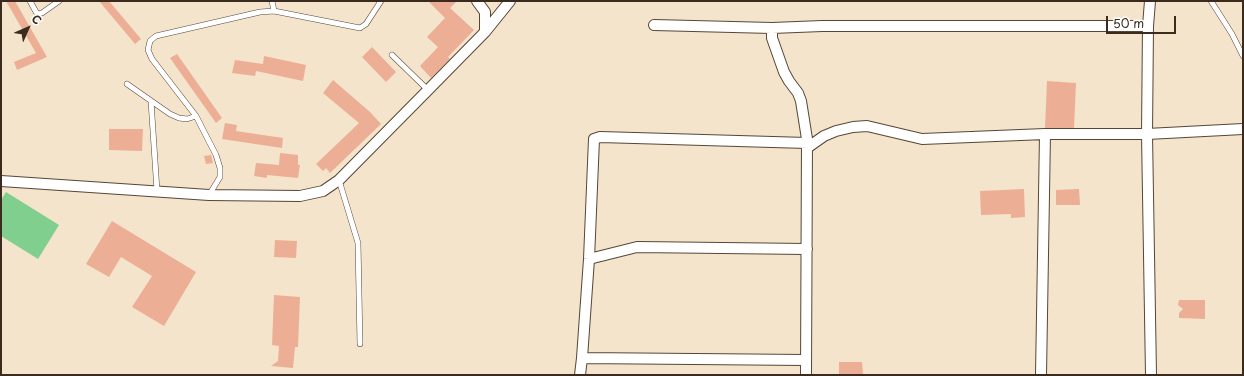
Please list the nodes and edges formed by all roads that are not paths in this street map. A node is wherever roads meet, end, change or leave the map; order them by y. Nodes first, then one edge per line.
1 (30, 1) edge
2 (59, 1) edge
3 (272, 1) edge
4 (380, 1) edge
5 (477, 1) edge
6 (510, 1) edge
7 (1150, 1) edge
8 (1211, 1) edge
9 (274, 11) junction
10 (654, 25) dead end
11 (1148, 26) junction
12 (772, 28) junction
13 (485, 32) junction
14 (392, 55) dead end
15 (1243, 56) edge
16 (127, 84) dead end
17 (428, 90) junction
18 (151, 101) junction
19 (196, 116) junction
20 (1243, 129) edge
21 (1045, 134) junction
22 (1147, 134) junction
23 (807, 146) junction
24 (339, 180) junction
25 (1, 181) edge
26 (156, 191) junction
27 (209, 195) junction
28 (807, 249) junction
29 (589, 259) junction
30 (360, 344) dead end
31 (582, 358) junction
32 (806, 360) junction
33 (580, 375) edge
34 (806, 375) edge
35 (1041, 375) edge
36 (1150, 375) edge

1 - 2 lane
3 - 9 lane
4 - 9 lane
5 - 13 street
6 - 13 street
7 - 11 street
8 - 15 lane
9 - 19 lane
10 - 12 street
11 - 12 street
11 - 22 street
12 - 23 street
13 - 17 street
14 - 17 lane
16 - 18 lane
17 - 24 street
18 - 19 lane
18 - 26 lane
19 - 27 lane
20 - 22 street
21 - 22 street
21 - 23 street
21 - 35 street
22 - 36 street
23 - 28 street
23 - 29 street
24 - 27 street
24 - 30 lane
25 - 26 street
26 - 27 street
28 - 29 street
28 - 32 street
29 - 31 street
31 - 32 street
31 - 33 street
32 - 34 street

